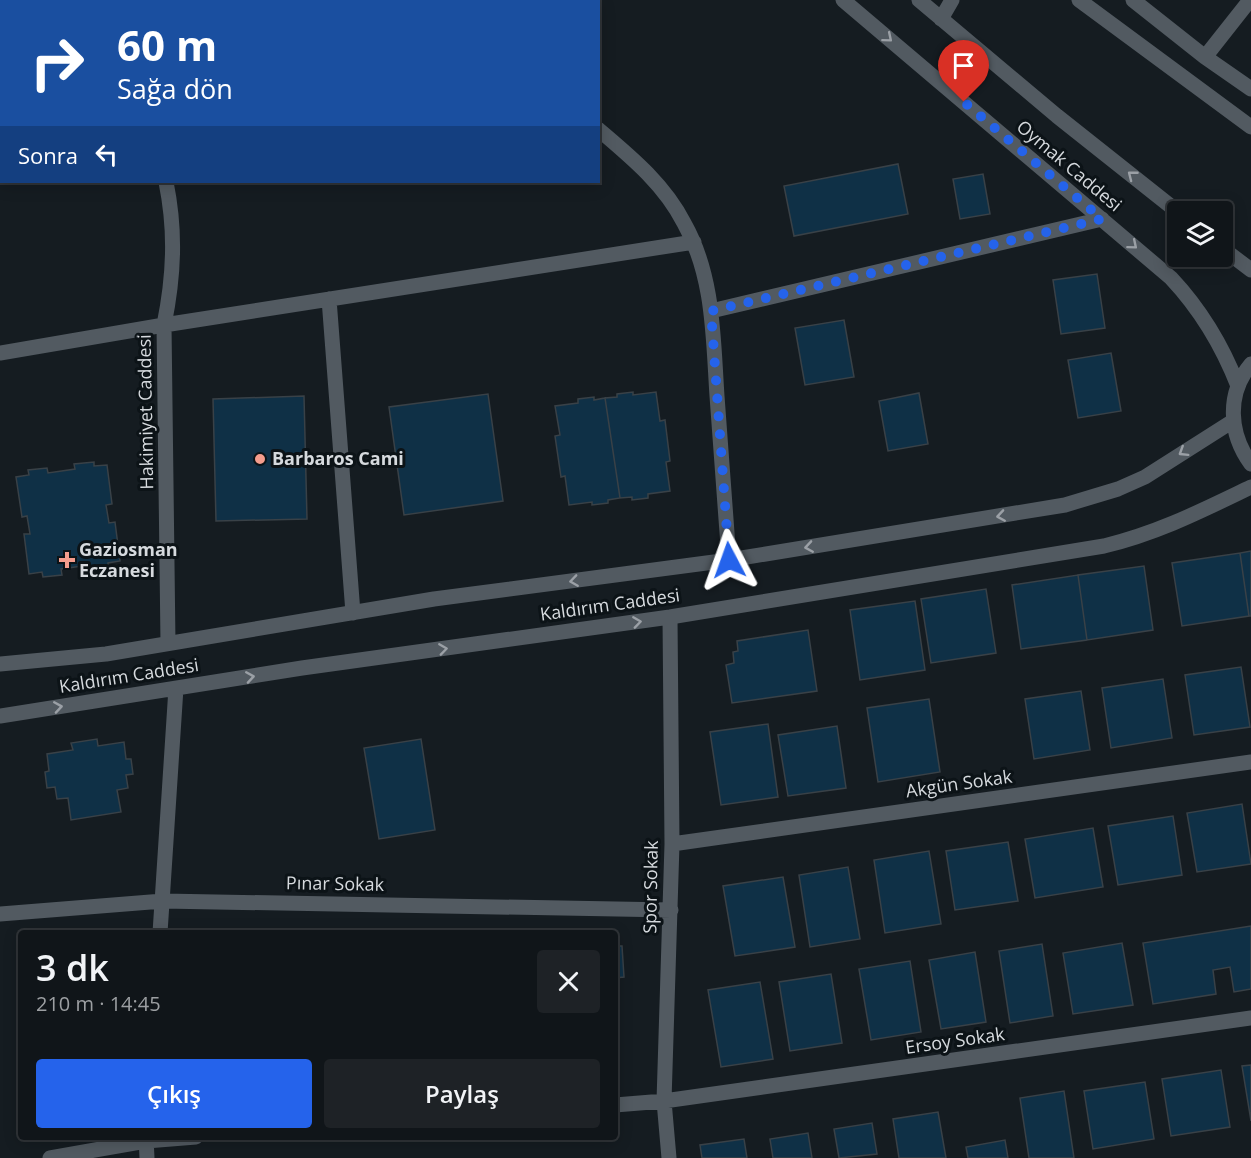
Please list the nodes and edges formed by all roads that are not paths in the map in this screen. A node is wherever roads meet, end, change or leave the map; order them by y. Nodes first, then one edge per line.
1 (843, 0) edge
2 (919, 0) edge
3 (952, 0) edge
4 (1079, 0) edge
5 (1133, 0) edge
6 (1250, 0) edge
7 (941, 19) junction
8 (1204, 57) junction
9 (1251, 89) edge
10 (1251, 127) edge
11 (600, 131) edge
12 (166, 183) edge
13 (1167, 203) edge
14 (1102, 219) junction
15 (694, 242) junction
16 (1233, 256) edge
17 (1251, 270) edge
18 (329, 299) junction
19 (711, 311) junction
20 (164, 325) junction
21 (0, 353) edge
22 (1251, 364) edge
23 (1238, 386) junction
24 (1233, 421) junction
25 (1251, 464) edge
26 (1251, 487) edge
27 (729, 560) junction
28 (353, 613) junction
29 (670, 617) junction
30 (168, 643) junction
31 (0, 664) edge
32 (176, 688) junction
33 (0, 716) edge
34 (1251, 762) edge
35 (672, 844) junction
36 (163, 901) junction
37 (671, 910) junction
38 (0, 914) edge
39 (160, 930) edge
40 (1251, 1018) edge
41 (664, 1101) junction
42 (618, 1105) edge
43 (141, 1140) edge
44 (146, 1140) edge
45 (50, 1158) edge
46 (147, 1158) edge
47 (669, 1158) edge

1 -> 14 street, Oymak Caddesi
2 - 7 street, Oymak Caddesi
3 - 7 street
4 - 10 street
5 - 8 street
6 - 8 street
13 -> 7 street, Oymak Caddesi
8 - 9 street
11 - 15 street
12 - 20 street, Hakimiyet Caddesi
14 - 19 street
14 -> 23 street, Oymak Caddesi
15 - 18 street
15 - 19 street
16 - 17 street
18 - 20 street
18 - 28 street
19 - 27 street
20 - 21 street
20 - 30 street, Hakimiyet Caddesi
22 - 23 street
23 - 24 street
24 - 25 street
24 -> 27 street, Kaldırım Caddesi
26 - 29 street, Kaldırım Caddesi
27 -> 28 street, Kaldırım Caddesi
28 - 30 street, Kaldırım Caddesi
32 -> 29 street, Kaldırım Caddesi
29 - 35 street, Spor Sokak
30 - 31 street, Kaldırım Caddesi
33 -> 32 street, Kaldırım Caddesi
32 - 36 street
34 - 35 street, Akgün Sokak
35 - 37 street, Spor Sokak
36 - 37 street, Pınar Sokak
36 - 38 street, Pınar Sokak
36 - 39 street
37 - 41 street, Spor Sokak
40 - 41 street, Ersoy Sokak
41 - 42 street, Ersoy Sokak
41 - 47 street, Spor Sokak
43 - 45 street
44 - 46 street

